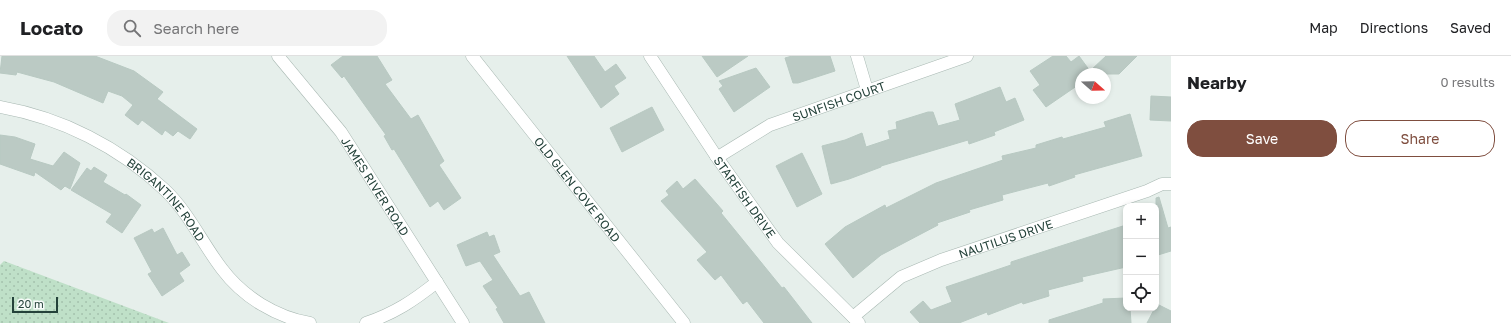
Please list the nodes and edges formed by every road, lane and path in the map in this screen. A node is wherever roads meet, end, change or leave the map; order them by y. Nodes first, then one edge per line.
1 (278, 56) edge
2 (472, 56) edge
3 (650, 56) edge
4 (857, 56) edge
5 (967, 56) edge
6 (867, 90) junction
7 (0, 107) edge
8 (716, 156) junction
9 (1171, 184) edge
10 (437, 282) junction
11 (856, 320) edge
12 (310, 323) edge
13 (366, 323) edge
14 (463, 323) edge
15 (684, 323) edge

1 - 10 street, JAMES RIVER ROAD
2 - 15 street, OLD GLEN COVE ROAD
3 - 8 street, STARFISH DRIVE
4 - 6 street
5 - 6 street, SUNFISH COURT
6 - 8 street, SUNFISH COURT
7 - 12 street, BRIGANTINE ROAD
8 - 11 street, STARFISH DRIVE
9 - 11 street, NAUTILUS DRIVE
10 - 13 street
10 - 14 street, JAMES RIVER ROAD

